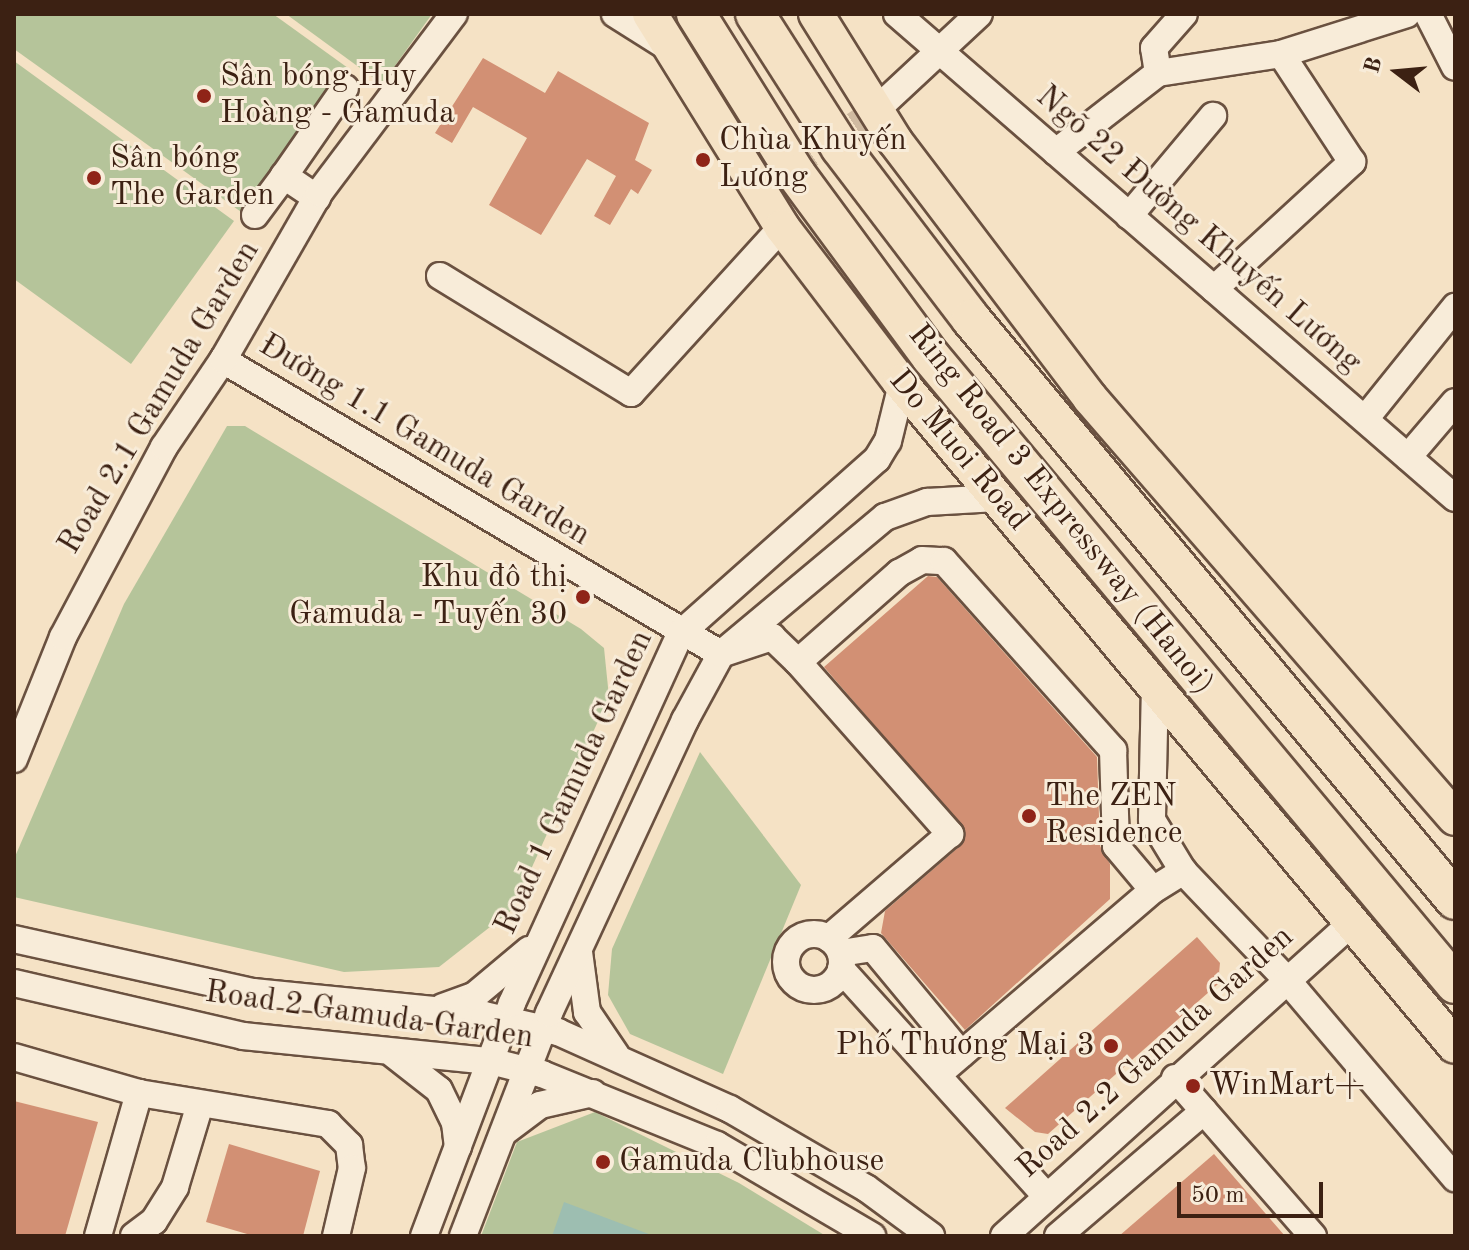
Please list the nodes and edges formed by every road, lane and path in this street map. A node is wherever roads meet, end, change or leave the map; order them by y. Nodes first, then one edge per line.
1 (454, 14) edge
2 (615, 14) edge
3 (650, 14) edge
4 (696, 14) edge
5 (755, 14) edge
6 (816, 14) edge
7 (897, 14) edge
8 (979, 14) edge
9 (1184, 14) edge
10 (1407, 14) edge
11 (1428, 14) edge
12 (672, 50) junction
13 (938, 50) junction
14 (1281, 54) junction
15 (1455, 67) edge
16 (1158, 73) junction
17 (345, 88) dead end
18 (875, 111) junction
19 (1213, 116) dead end
20 (1056, 152) junction
21 (284, 176) junction
22 (317, 198) junction
23 (255, 215) dead end
24 (1129, 216) junction
25 (782, 227) junction
26 (440, 276) dead end
27 (1214, 289) junction
28 (1455, 307) edge
29 (223, 360) junction
30 (902, 384) junction
31 (1455, 402) edge
32 (1365, 419) junction
33 (1408, 457) junction
34 (997, 498) junction
35 (1455, 498) edge
36 (681, 633) junction
37 (721, 654) junction
38 (798, 662) junction
39 (1155, 685) junction
40 (14, 759) edge
41 (1455, 818) edge
42 (1183, 871) junction
43 (1153, 890) junction
44 (1455, 900) edge
45 (1354, 921) junction
46 (540, 938) junction
47 (14, 939) edge
48 (579, 950) junction
49 (837, 953) junction
50 (1287, 980) junction
51 (14, 983) edge
52 (1455, 984) edge
53 (435, 1009) junction
54 (506, 1019) junction
55 (542, 1028) junction
56 (1455, 1046) edge
57 (390, 1052) junction
58 (961, 1054) junction
59 (14, 1057) edge
60 (619, 1058) junction
61 (490, 1061) junction
62 (526, 1069) junction
63 (937, 1075) junction
64 (1175, 1078) junction
65 (139, 1093) junction
66 (598, 1093) junction
67 (200, 1104) junction
68 (1204, 1111) junction
69 (499, 1138) junction
70 (458, 1147) junction
71 (1068, 1174) junction
72 (1455, 1178) edge
73 (1046, 1196) junction
74 (1096, 1204) junction
75 (98, 1236) edge
76 (134, 1236) edge
77 (336, 1236) edge
78 (424, 1236) edge
79 (463, 1236) edge
80 (872, 1236) edge
81 (931, 1236) edge
82 (1004, 1236) edge
83 (1058, 1236) edge
84 (1313, 1236) edge

1 - 22 street, Road 2.1 Gamuda Garden
2 - 12 street
3 - 12 main road, Do Muoi Road
4 - 52 highway, Ring Road 3 Expressway (Hanoi)
5 - 44 highway, Ring Road 3 Expressway (Hanoi)
6 - 18 main road
7 - 13 street, Ngõ 22 Đường Khuyến Lương
8 - 13 street
9 - 16 street
10 - 14 street
11 - 15 street
12 - 25 main road, Do Muoi Road
13 - 18 street
13 - 20 street, Ngõ 22 Đường Khuyến Lương
14 - 16 street
14 - 27 street
16 - 20 street
17 - 21 street
18 - 41 main road
19 - 24 street
20 - 24 street, Ngõ 22 Đường Khuyến Lương
21 - 22 street
21 - 23 street
22 - 29 street, Road 2.1 Gamuda Garden
24 - 27 street, Ngõ 22 Đường Khuyến Lương
25 - 26 street
25 - 30 main road, Do Muoi Road
27 - 32 street, Ngõ 22 Đường Khuyến Lương
28 - 32 street
29 - 36 street, Đường 1.1 Gamuda Garden
29 - 40 street, Road 2.1 Gamuda Garden
30 - 34 main road, Do Muoi Road
30 - 36 street, Road 1 Gamuda Garden
31 - 33 street
32 - 33 street, Ngõ 22 Đường Khuyến Lương
33 - 35 street, Ngõ 22 Đường Khuyến Lương
34 - 37 street
34 - 39 main road, Do Muoi Road
36 - 37 street, Đường 1.1 Gamuda Garden
36 - 46 street, Road 1 Gamuda Garden
37 - 38 street
37 - 48 street
38 - 43 street
38 - 49 street
39 - 42 street
39 - 45 main road, Do Muoi Road
42 - 43 street
42 - 50 street
43 - 58 street
45 - 50 street, Road 2.2 Gamuda Garden
45 - 56 main road, Do Muoi Road
46 - 53 street
46 - 54 street, Road 1 Gamuda Garden
47 - 53 street, Road 2 Gamuda Garden
48 - 55 street
48 - 60 street
49 - 58 street
49 - 63 street
50 - 64 street, Road 2.2 Gamuda Garden
50 - 72 street
51 - 57 street, Road 2 Gamuda Garden
53 - 54 street, Road 2 Gamuda Garden
54 - 55 street, Road 2 Gamuda Garden
54 - 61 street, Road 1 Gamuda Garden
55 - 60 street, Road 2 Gamuda Garden
55 - 62 street
57 - 61 street, Road 2 Gamuda Garden
57 - 70 street
58 - 63 street
59 - 65 street
60 - 81 street
61 - 62 street, Road 2 Gamuda Garden
61 - 70 street, Road 1 Gamuda Garden
62 - 66 street, Road 2 Gamuda Garden
62 - 69 street
63 - 73 street
64 - 68 street
64 - 71 street, Road 2.2 Gamuda Garden
65 - 67 street
65 - 75 street
66 - 69 street
66 - 80 street, Road 2 Gamuda Garden
67 - 76 street
67 - 77 street
68 - 74 street
68 - 84 street
69 - 79 street
70 - 78 street, Road 1 Gamuda Garden
71 - 73 street, Road 2.2 Gamuda Garden
71 - 74 street
73 - 82 street, Road 2.2 Gamuda Garden
74 - 83 street

